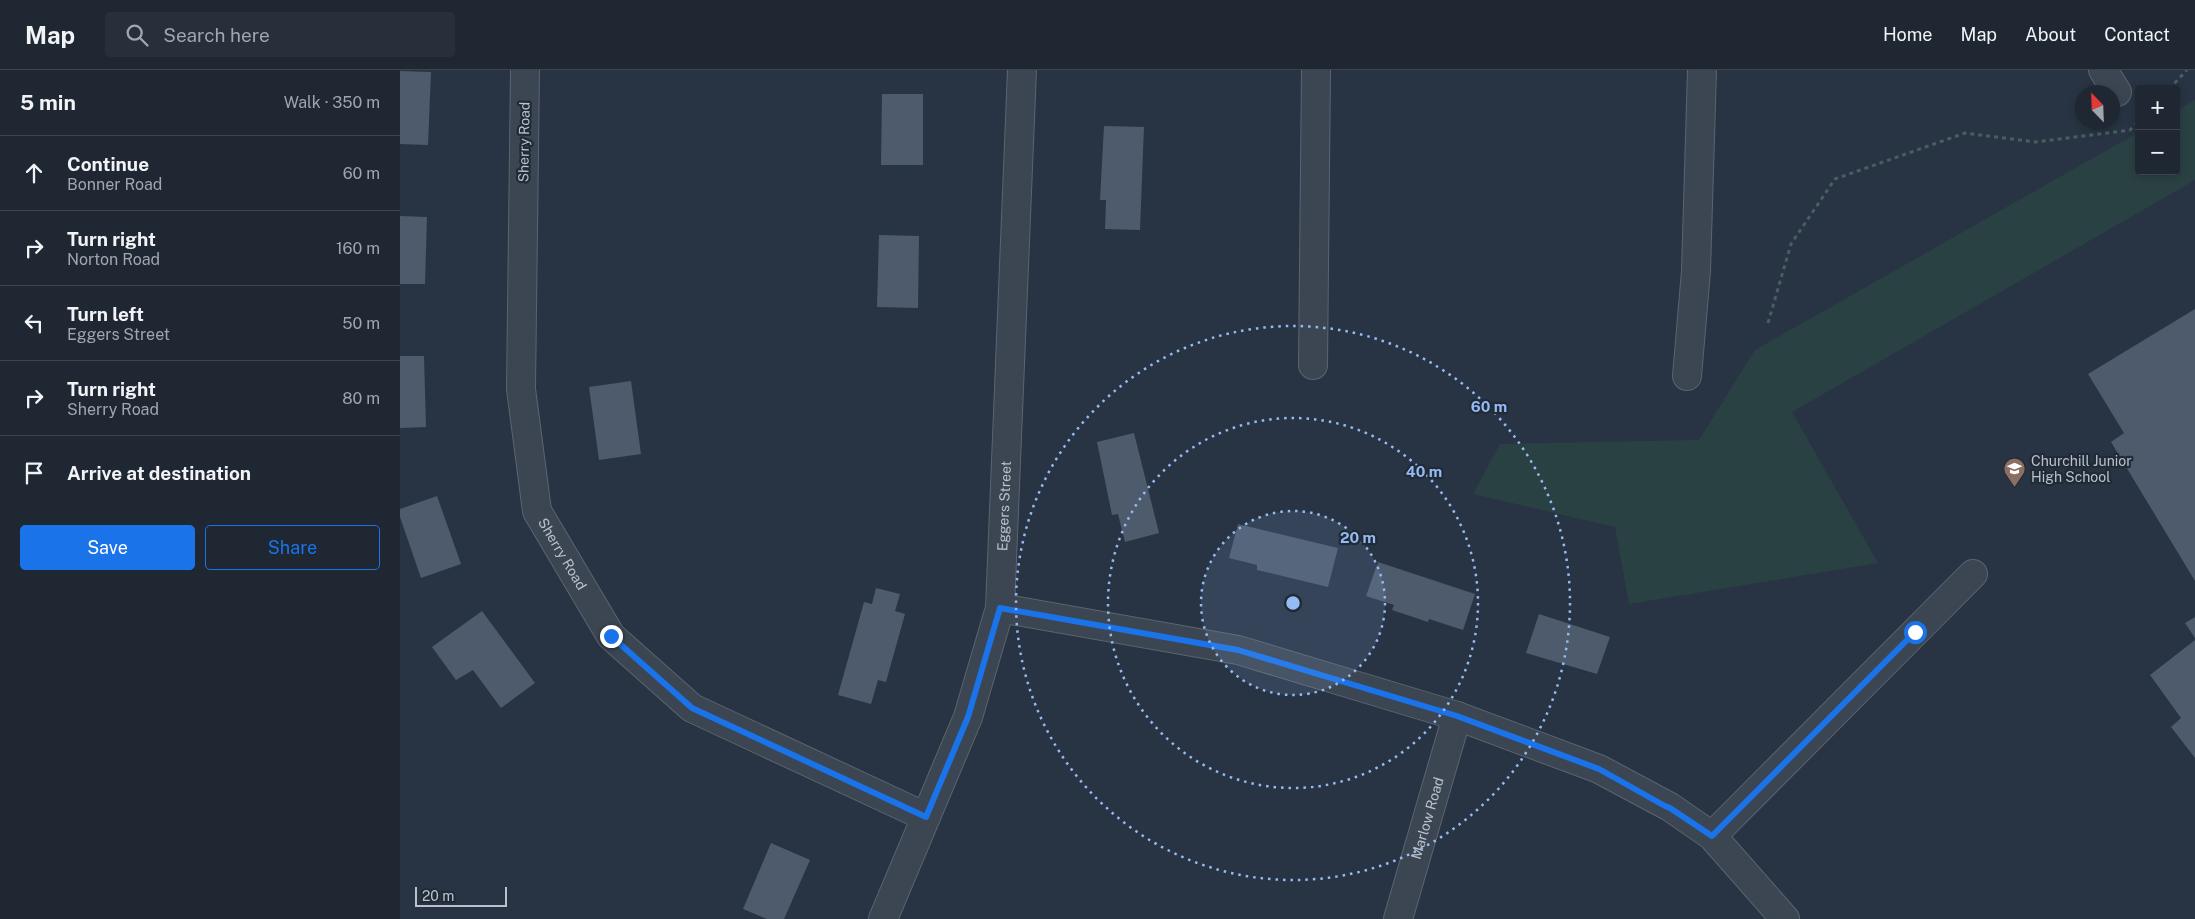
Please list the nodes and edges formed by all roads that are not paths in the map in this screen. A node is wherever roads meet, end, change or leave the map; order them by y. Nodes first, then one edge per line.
1 (525, 70) edge
2 (1022, 70) edge
3 (1316, 70) edge
4 (1702, 70) edge
5 (1313, 365) dead end
6 (1687, 376) dead end
7 (1973, 574) dead end
8 (1000, 608) junction
9 (1457, 716) junction
10 (926, 817) junction
11 (1712, 836) junction
12 (883, 919) edge
13 (1398, 919) edge
14 (1785, 919) edge

1 - 10 street, Sherry Road
2 - 8 street, Eggers Street
3 - 5 street
4 - 6 street
7 - 11 street
8 - 9 street
8 - 10 street, Eggers Street
9 - 11 street
9 - 13 street, Marlow Road
10 - 12 street, Eggers Street
11 - 14 street

